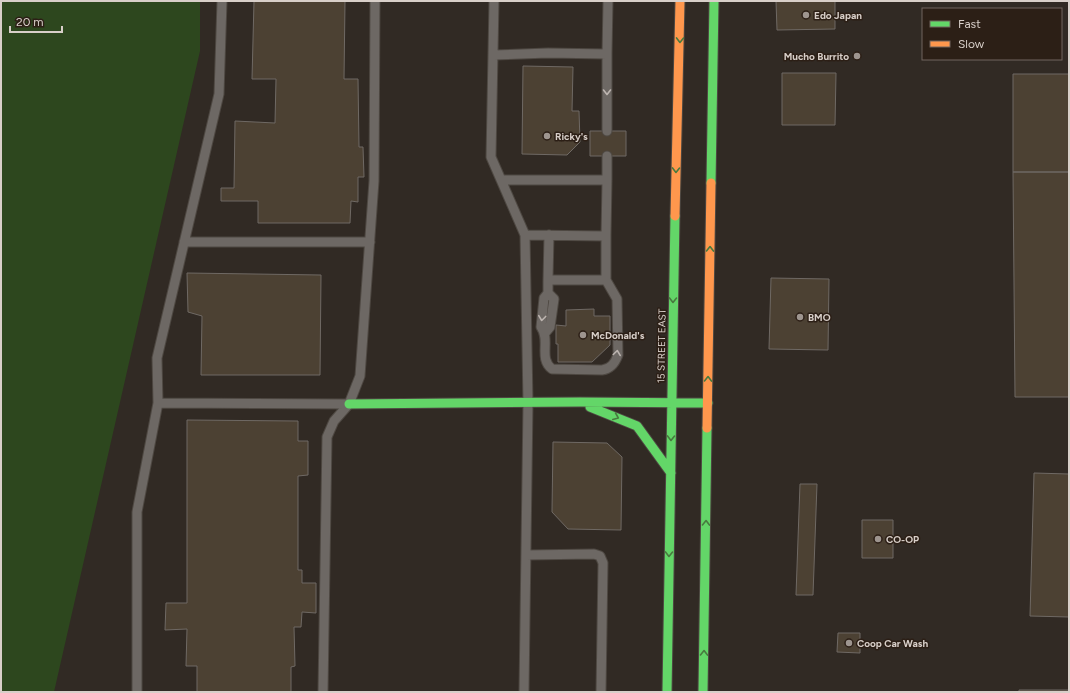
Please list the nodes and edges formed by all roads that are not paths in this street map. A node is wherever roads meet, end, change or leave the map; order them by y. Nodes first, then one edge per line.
1 (222, 1) edge
2 (375, 1) edge
3 (494, 1) edge
4 (608, 1) edge
5 (680, 1) edge
6 (714, 1) edge
7 (607, 54) junction
8 (494, 55) junction
9 (607, 131) dead end
10 (607, 156) dead end
11 (501, 180) junction
12 (607, 180) junction
13 (525, 235) junction
14 (549, 235) junction
15 (606, 236) junction
16 (184, 242) junction
17 (370, 242) junction
18 (548, 280) junction
19 (606, 280) junction
20 (580, 402) junction
21 (158, 403) junction
22 (528, 403) junction
23 (671, 403) junction
24 (708, 403) junction
25 (348, 404) junction
26 (670, 473) junction
27 (526, 555) junction
28 (137, 692) edge
29 (323, 692) edge
30 (524, 692) edge
31 (601, 692) edge
32 (667, 692) edge
33 (703, 692) edge

1 - 16 lane
2 - 17 lane
3 - 8 lane
4 - 7 lane
5 -> 23 main road, 15 STREET EAST
24 -> 6 main road
7 - 8 lane
7 -> 9 lane
8 - 11 lane
10 - 12 lane
11 - 12 lane
11 - 13 lane
12 - 15 lane
13 - 14 lane
13 - 22 lane
14 - 15 lane
14 - 18 lane
15 - 19 lane
16 - 17 lane
16 - 21 lane
17 - 25 lane
18 - 19 lane
18 -> 19 lane
20 - 22 main road
20 - 23 main road
20 -> 26 main road
21 - 25 lane
21 - 28 lane
22 - 25 main road
22 - 27 lane
23 - 24 main road
23 -> 26 main road, 15 STREET EAST
33 -> 24 main road
25 - 29 lane
26 -> 32 main road, 15 STREET EAST
27 - 30 lane
27 - 31 lane

